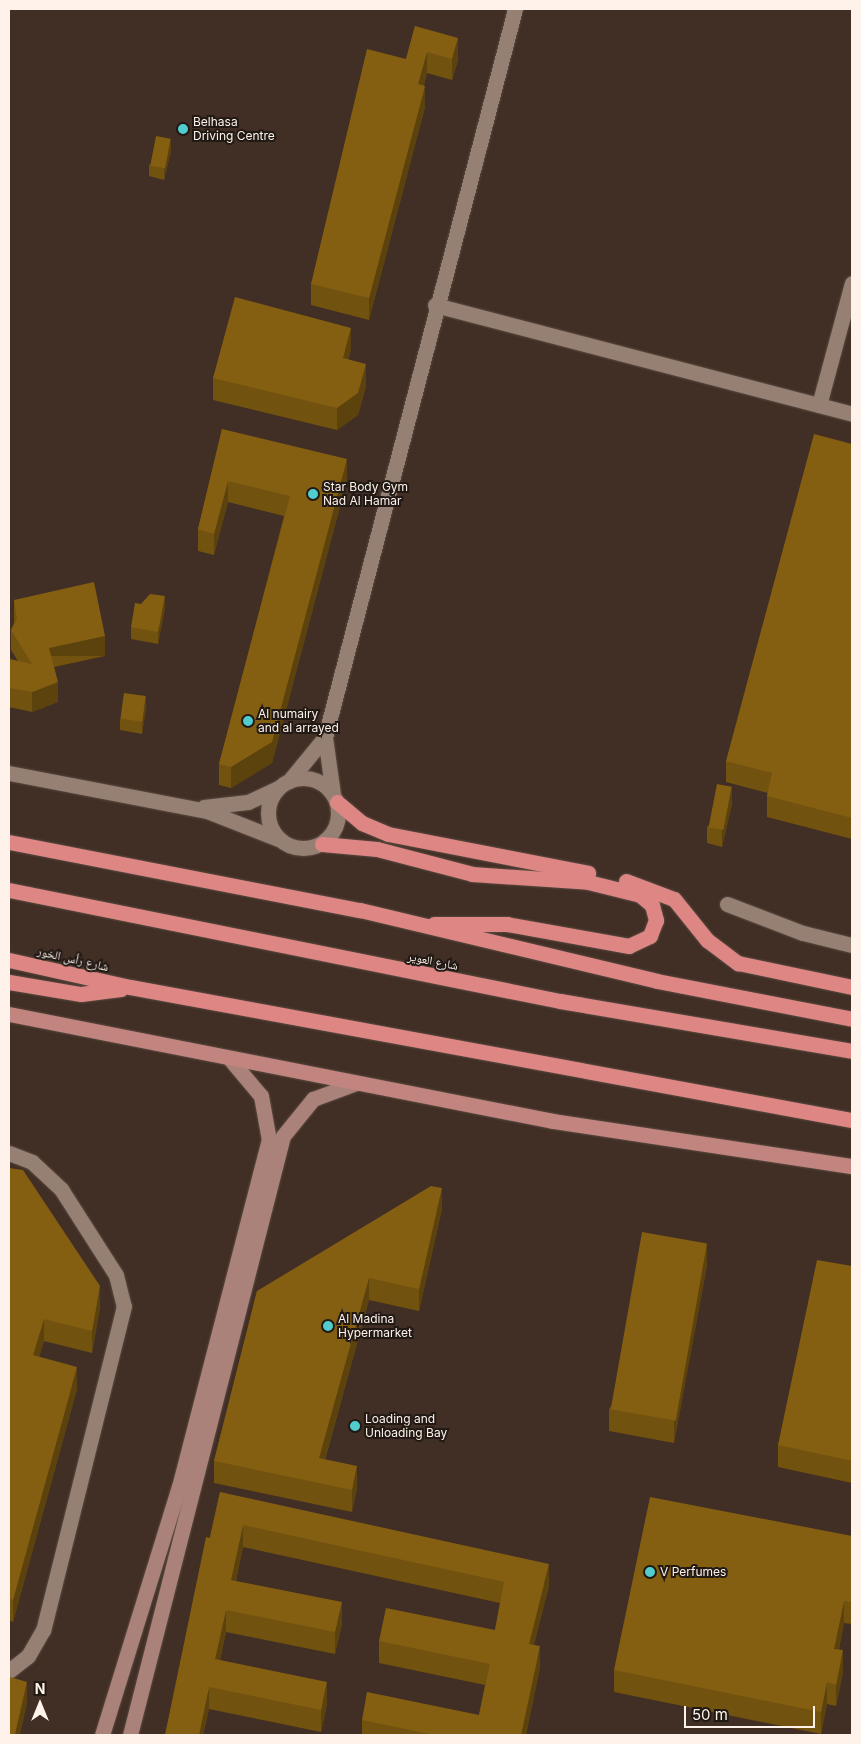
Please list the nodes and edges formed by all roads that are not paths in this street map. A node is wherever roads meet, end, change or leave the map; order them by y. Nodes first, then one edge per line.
1 (515, 9) edge
2 (852, 283) edge
3 (436, 306) junction
4 (820, 405) junction
5 (852, 414) edge
6 (325, 737) junction
7 (9, 773) edge
8 (285, 783) junction
9 (335, 798) junction
10 (182, 806) junction
11 (278, 839) junction
12 (9, 842) edge
13 (322, 844) junction
14 (9, 890) edge
15 (728, 904) dead end
16 (424, 926) junction
17 (852, 945) edge
18 (9, 960) edge
19 (9, 982) edge
20 (130, 987) junction
21 (852, 987) edge
22 (9, 1014) edge
23 (852, 1019) edge
24 (852, 1051) edge
25 (230, 1059) junction
26 (356, 1083) junction
27 (852, 1120) edge
28 (9, 1152) edge
29 (852, 1166) edge
30 (9, 1671) edge
31 (102, 1735) edge
32 (130, 1735) edge

1 - 3 street
2 - 4 street
3 - 4 street
3 - 6 street
4 - 5 street
6 - 8 street
6 - 9 street
7 - 10 street
8 - 9 street
8 - 10 street
8 - 11 street
9 - 13 street
9 - 21 highway
10 - 11 street
11 - 13 street
12 - 16 highway
13 - 16 highway
14 - 24 highway, شارع العوير
15 - 17 street
16 - 23 highway
18 - 20 highway, شارع رأس الخور
19 - 20 highway
20 - 27 highway
22 - 25 main road
25 - 26 main road
25 - 31 street
26 - 29 main road
26 - 32 street
28 - 30 street

